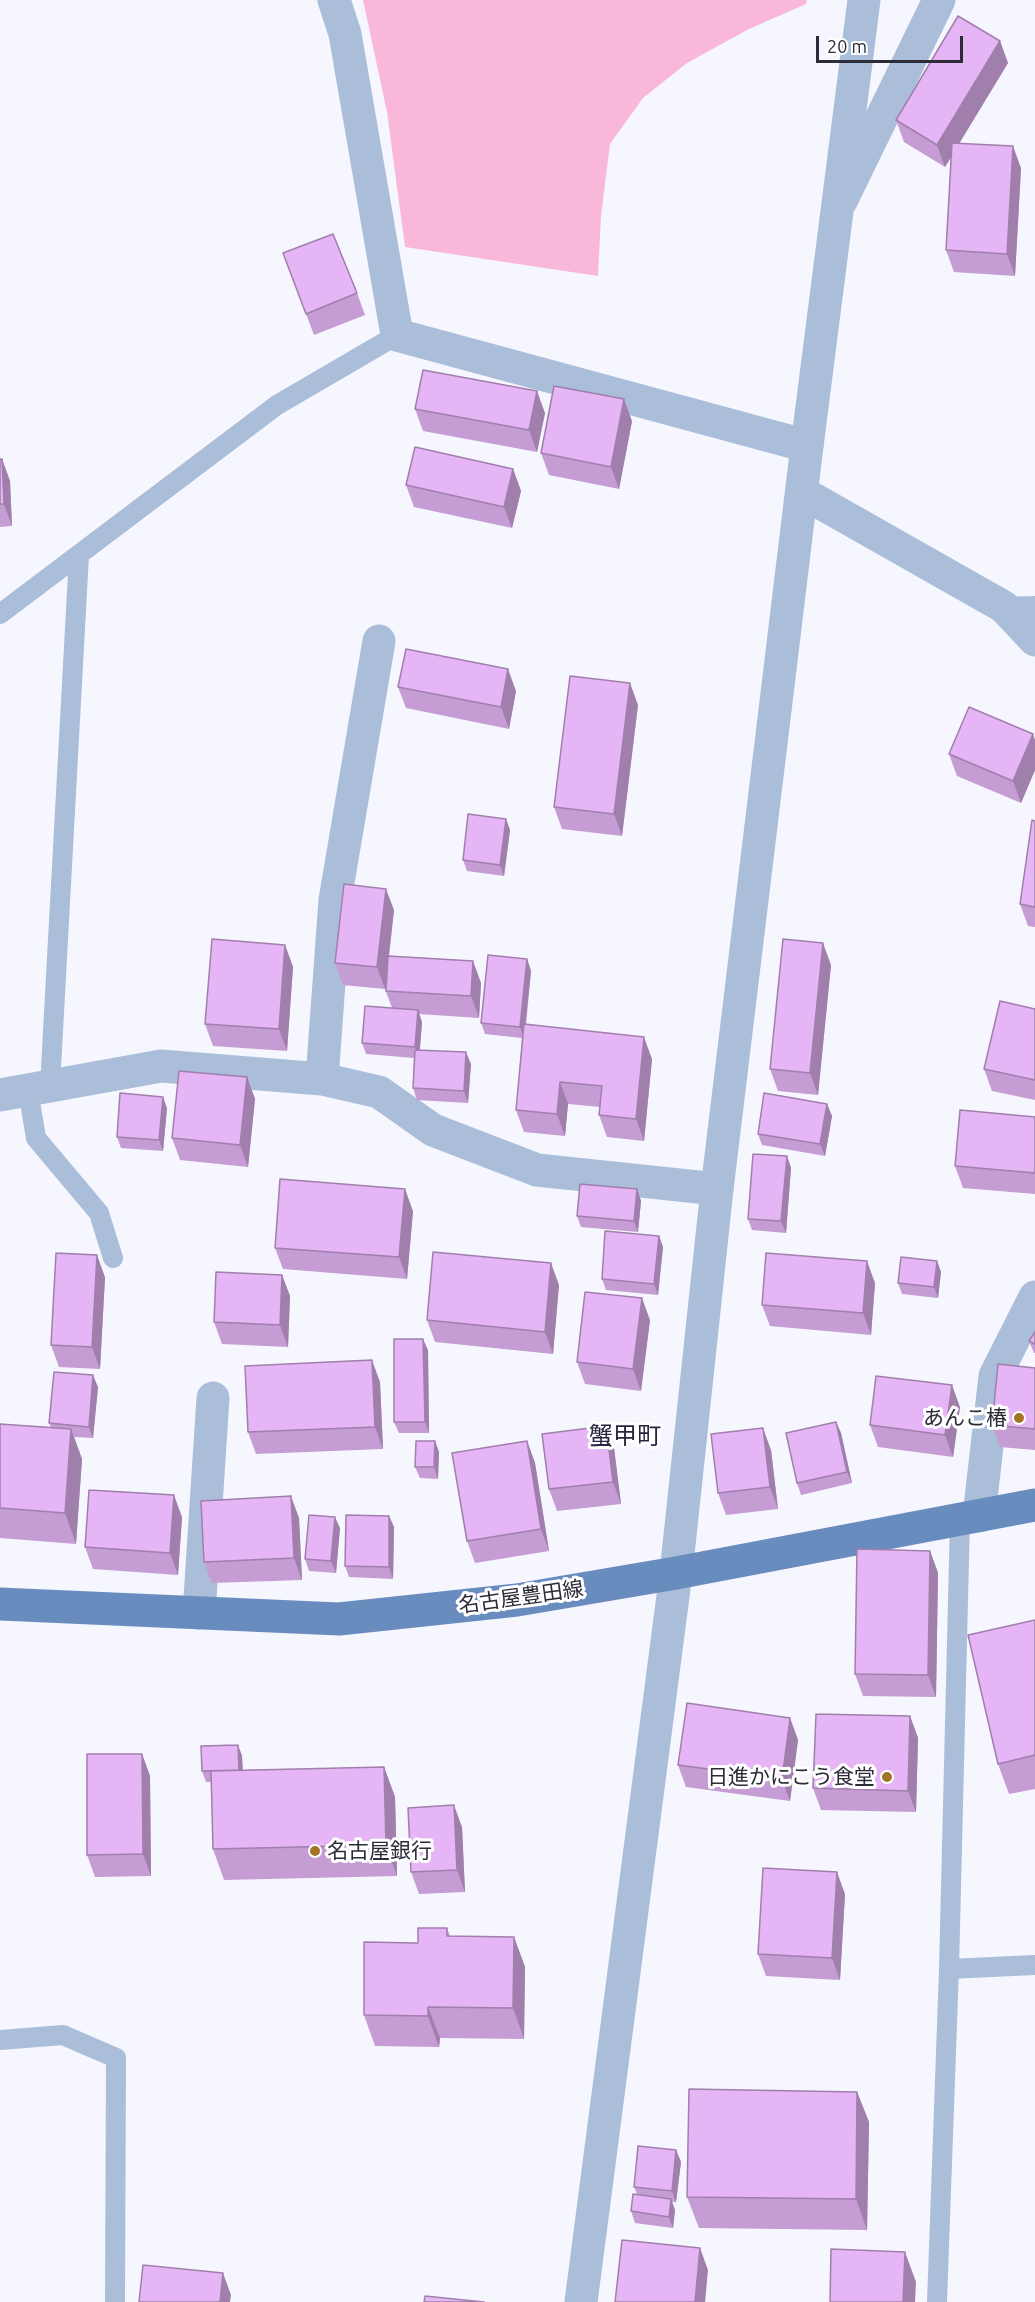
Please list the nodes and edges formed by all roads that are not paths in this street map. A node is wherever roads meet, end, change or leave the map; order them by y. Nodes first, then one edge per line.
1 (334, 0) edge
2 (864, 0) edge
3 (939, 0) edge
4 (837, 208) junction
5 (397, 335) junction
6 (807, 446) junction
7 (803, 493) junction
8 (79, 555) junction
9 (1020, 606) edge
10 (0, 614) edge
11 (1035, 640) edge
12 (379, 641) dead end
13 (322, 1079) junction
14 (26, 1090) edge
15 (717, 1189) junction
16 (113, 1258) dead end
17 (1035, 1298) edge
18 (213, 1398) dead end
19 (1035, 1505) edge
20 (969, 1518) junction
21 (676, 1573) junction
22 (0, 1604) edge
23 (199, 1612) junction
24 (1035, 1965) edge
25 (949, 1969) junction
26 (0, 2040) edge
27 (115, 2302) edge
28 (581, 2302) edge
29 (937, 2302) edge

1 - 5 street
2 - 4 street
3 - 4 street
4 - 6 street
5 - 6 street
5 - 8 lane
6 - 7 street
7 - 9 street
7 - 15 street
8 - 10 lane
8 - 14 lane
9 - 11 street
12 - 13 street
13 - 14 street
13 - 15 street
14 - 16 lane
15 - 21 street
17 - 20 street
18 - 23 street
19 - 20 main road, 名古屋豊田線
20 - 21 main road, 名古屋豊田線
20 - 25 lane
21 - 23 main road, 名古屋豊田線
21 - 28 street
22 - 23 main road, 名古屋豊田線
24 - 25 lane
25 - 29 lane
26 - 27 lane

